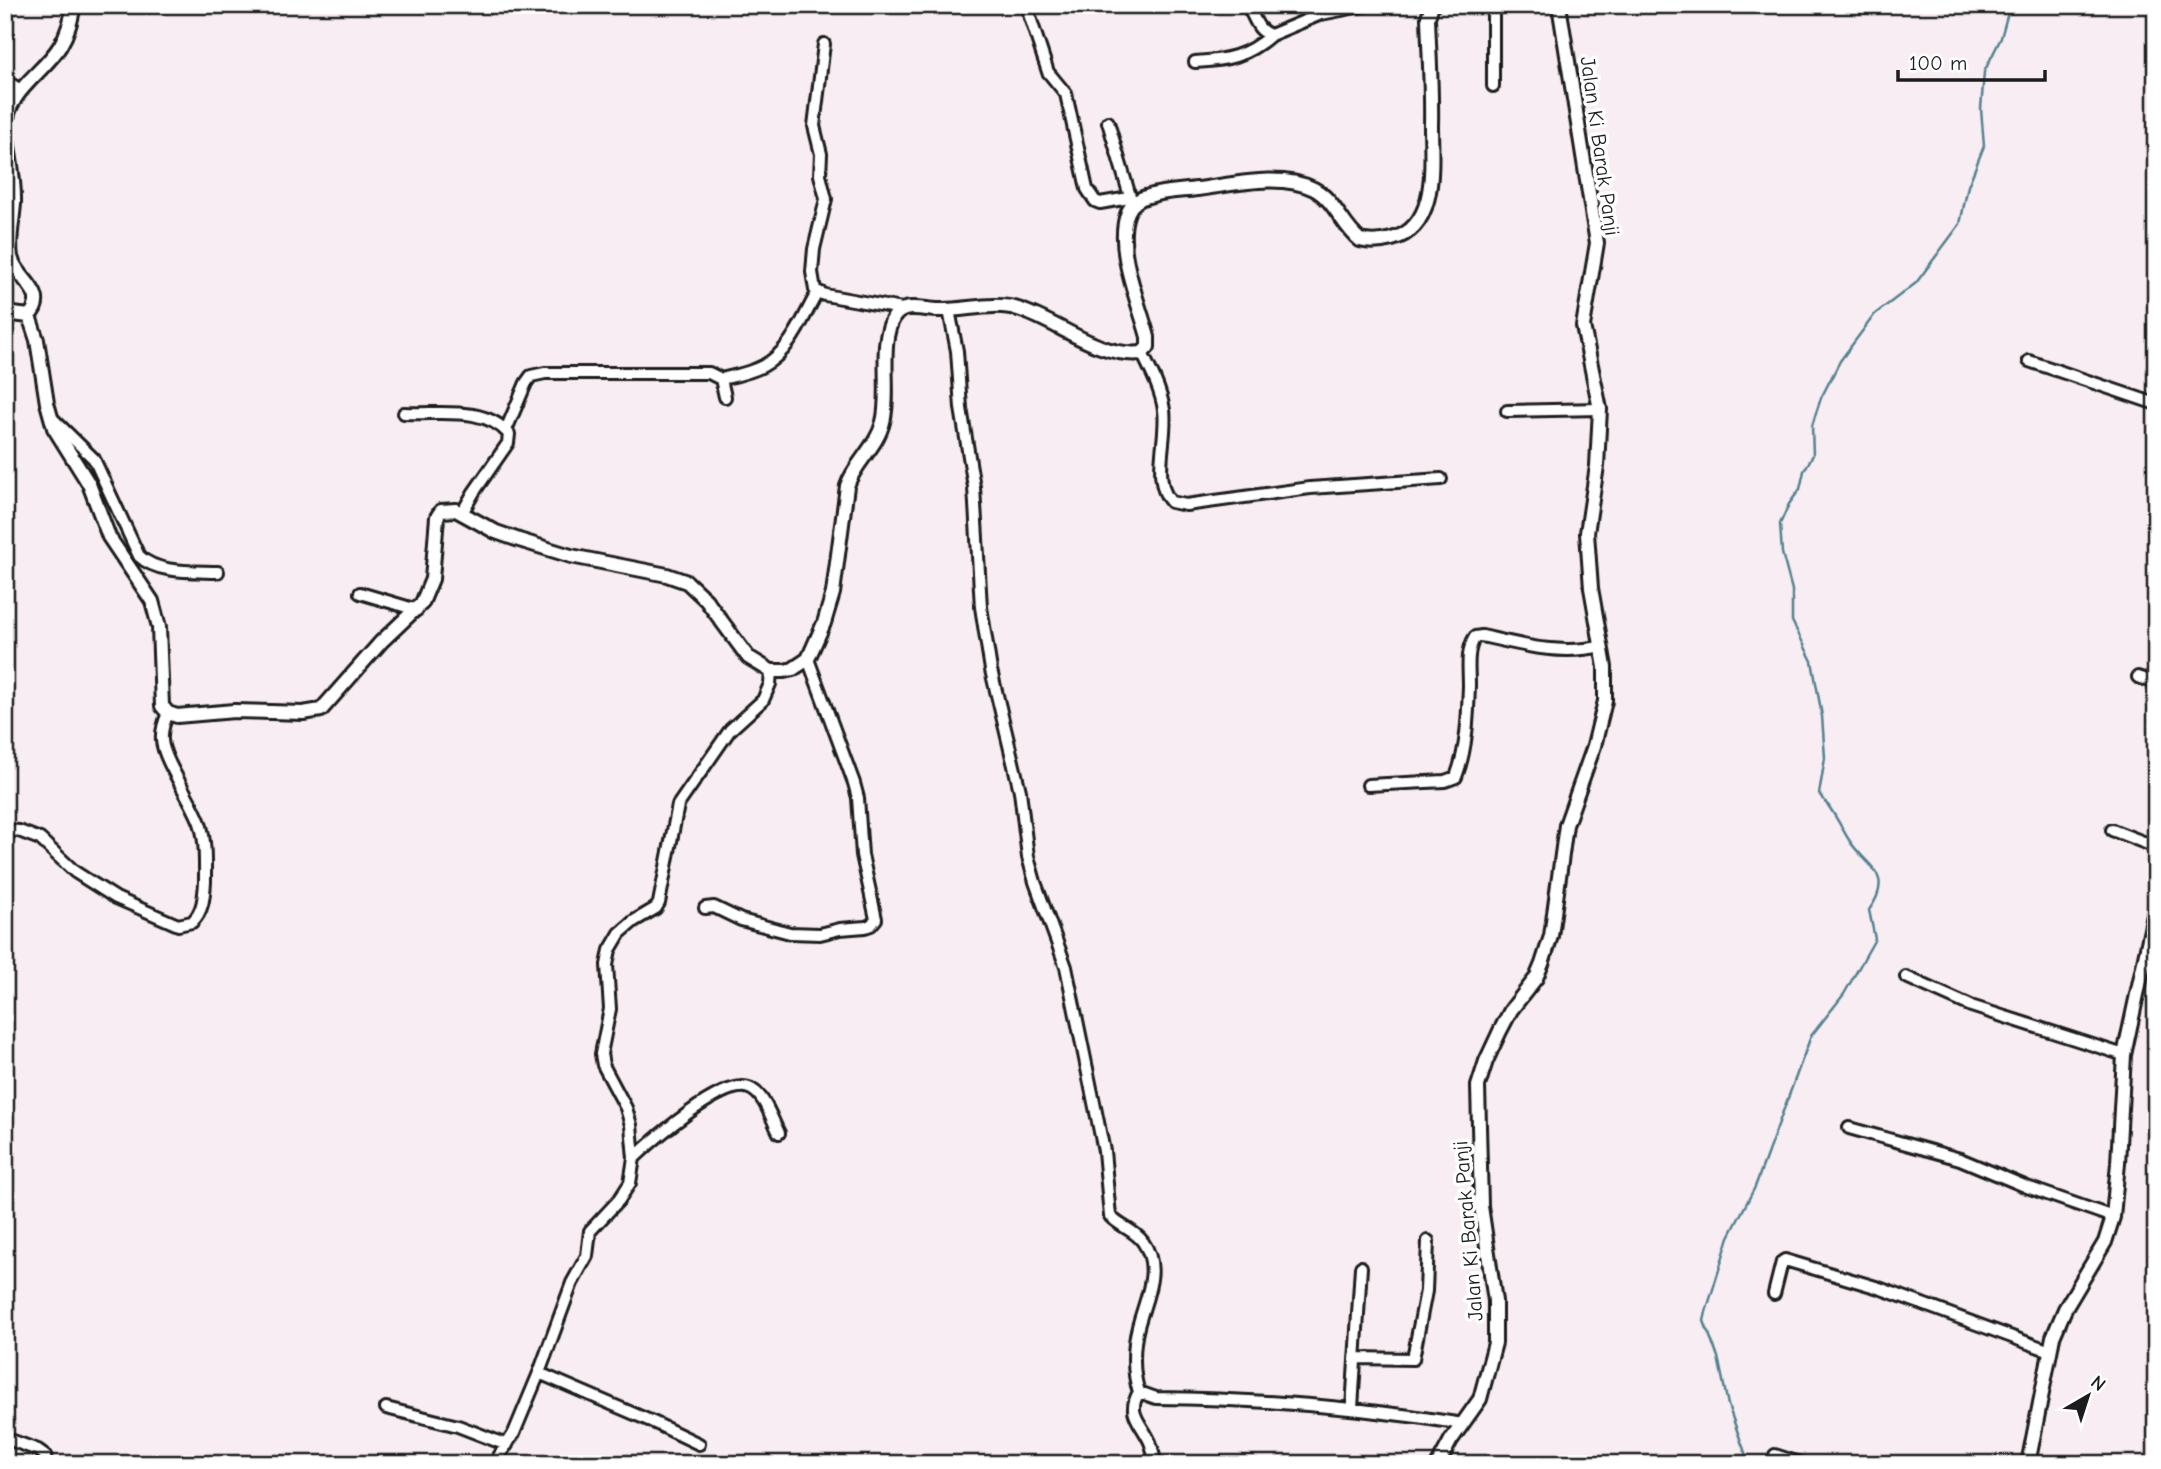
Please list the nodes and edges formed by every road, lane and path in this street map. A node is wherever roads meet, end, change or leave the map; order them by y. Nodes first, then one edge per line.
1 (74, 5) edge
2 (1026, 5) edge
3 (1247, 5) edge
4 (1367, 5) edge
5 (1432, 5) edge
6 (1493, 5) edge
7 (1559, 5) edge
8 (1271, 35) junction
9 (824, 44) dead end
10 (1195, 62) dead end
11 (5, 80) edge
12 (1493, 86) dead end
13 (20, 90) junction
14 (1108, 122) dead end
15 (1130, 201) junction
16 (817, 293) junction
17 (902, 309) junction
18 (949, 310) junction
19 (5, 313) edge
20 (29, 316) junction
21 (1142, 353) junction
22 (2029, 361) dead end
23 (721, 379) junction
24 (725, 397) dead end
25 (2156, 404) edge
26 (1600, 409) junction
27 (1507, 411) dead end
28 (404, 413) dead end
29 (51, 417) junction
30 (506, 430) junction
31 (1441, 479) dead end
32 (462, 513) junction
33 (218, 572) dead end
34 (360, 593) dead end
35 (417, 610) junction
36 (1602, 646) junction
37 (808, 659) junction
38 (771, 671) junction
39 (2138, 677) dead end
40 (2156, 683) edge
41 (168, 713) junction
42 (1368, 785) dead end
43 (5, 830) edge
44 (2112, 830) dead end
45 (2156, 847) edge
46 (2156, 906) edge
47 (705, 908) dead end
48 (1906, 977) dead end
49 (2124, 1055) junction
50 (1849, 1128) dead end
51 (779, 1133) dead end
52 (634, 1158) junction
53 (2113, 1217) junction
54 (1428, 1241) dead end
55 (1361, 1266) dead end
56 (1774, 1294) dead end
57 (2050, 1351) junction
58 (1354, 1358) junction
59 (539, 1373) junction
60 (1139, 1392) junction
61 (386, 1408) dead end
62 (1352, 1408) junction
63 (1463, 1424) junction
64 (5, 1438) edge
65 (699, 1444) dead end
66 (507, 1445) junction
67 (1775, 1455) dead end
68 (46, 1464) edge
69 (494, 1464) edge
70 (1156, 1464) edge
71 (1438, 1464) edge
72 (1803, 1464) edge
73 (2028, 1464) edge

1 - 13 street
2 - 15 street
3 - 8 street
4 - 8 street
5 - 15 street
6 - 12 street
7 - 26 street, Jalan Ki Barak Panji
8 - 10 street
9 - 16 street
11 - 13 street
13 - 20 street
14 - 15 street
15 - 21 street
16 - 17 street
16 - 23 street
17 - 18 street
17 - 37 street
18 - 21 street
18 - 60 street
19 - 20 street
20 - 29 street
21 - 31 street
22 - 25 street
23 - 24 street
23 - 30 street
26 - 27 street
26 - 36 street, Jalan Ki Barak Panji
28 - 30 street
29 - 33 street
29 - 41 street
30 - 32 street
32 - 35 street
32 - 38 street
34 - 35 street
35 - 41 street
36 - 42 street
36 - 63 street, Jalan Ki Barak Panji
37 - 38 street
37 - 47 street
38 - 52 street
39 - 40 street
41 - 43 street
44 - 45 street
46 - 49 street
48 - 49 street
49 - 53 street
50 - 53 street
51 - 52 street
52 - 59 street
53 - 57 street
54 - 58 street
55 - 58 street
56 - 57 street
57 - 73 street
58 - 62 street
59 - 65 street
59 - 66 street
60 - 62 street
60 - 70 street
61 - 66 street
62 - 63 street
63 - 71 street, Jalan Ki Barak Panji
64 - 68 street
66 - 69 street
67 - 72 street

